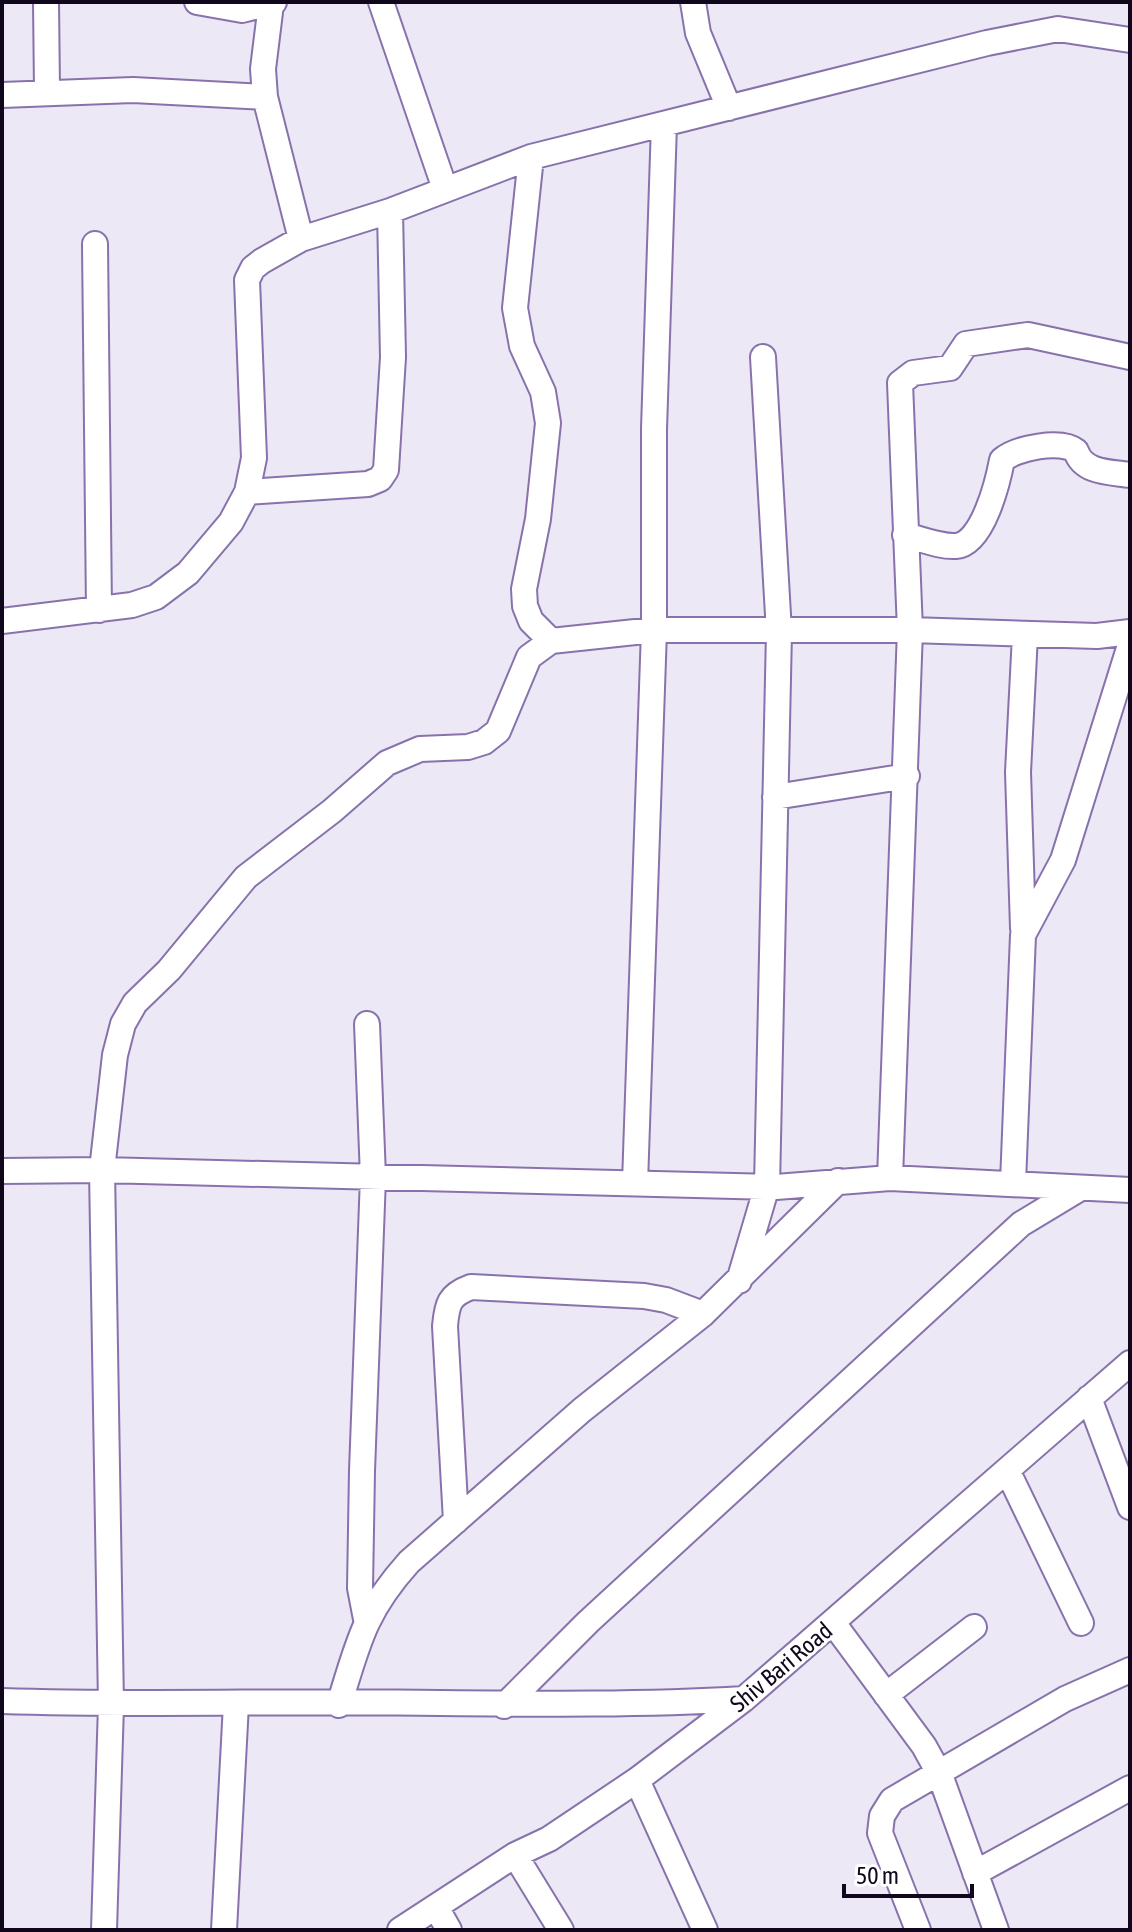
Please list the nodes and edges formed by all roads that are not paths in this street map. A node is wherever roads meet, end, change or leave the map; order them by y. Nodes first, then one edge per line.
1 (46, 2) edge
2 (197, 2) edge
3 (381, 2) edge
4 (693, 2) edge
5 (272, 3) edge
6 (1130, 40) edge
7 (47, 90) junction
8 (2, 95) edge
9 (265, 97) junction
10 (729, 108) junction
11 (664, 124) junction
12 (531, 157) junction
13 (445, 189) junction
14 (390, 211) junction
15 (301, 239) junction
16 (95, 244) dead end
17 (763, 357) dead end
18 (1130, 357) edge
19 (1130, 475) edge
20 (247, 492) junction
21 (905, 535) junction
22 (99, 610) junction
23 (2, 621) edge
24 (654, 630) junction
25 (910, 630) junction
26 (779, 632) junction
27 (1130, 632) edge
28 (1025, 635) junction
29 (551, 641) junction
30 (1129, 653) edge
31 (907, 776) junction
32 (775, 797) junction
33 (1023, 935) junction
34 (367, 1024) dead end
35 (102, 1170) junction
36 (2, 1171) edge
37 (373, 1177) junction
38 (890, 1178) junction
39 (838, 1181) junction
40 (635, 1183) junction
41 (1013, 1183) junction
42 (767, 1186) junction
43 (1079, 1189) junction
44 (1130, 1190) edge
45 (739, 1281) junction
46 (703, 1314) junction
47 (1130, 1363) edge
48 (1089, 1398) junction
49 (1007, 1470) junction
50 (1130, 1507) edge
51 (456, 1521) junction
52 (366, 1619) junction
53 (1081, 1623) dead end
54 (834, 1624) junction
55 (974, 1627) dead end
56 (1130, 1670) edge
57 (886, 1695) junction
58 (744, 1699) junction
59 (2, 1701) edge
60 (236, 1704) junction
61 (111, 1705) junction
62 (339, 1705) junction
63 (504, 1706) junction
64 (940, 1775) junction
65 (637, 1780) junction
66 (1130, 1788) edge
67 (515, 1855) junction
68 (975, 1873) junction
69 (436, 1907) junction
70 (104, 1930) edge
71 (224, 1930) edge
72 (400, 1930) edge
73 (449, 1930) edge
74 (561, 1930) edge
75 (705, 1930) edge
76 (918, 1930) edge
77 (996, 1930) edge

1 - 7 street
2 - 5 street
3 - 13 street
4 - 10 street
5 - 9 street
6 - 10 street
7 - 8 street
7 - 9 street
9 - 15 street
10 - 11 street
11 - 12 street
11 - 24 street
12 - 13 street
12 - 29 street
13 - 14 street
14 - 15 street
14 - 20 street
15 - 20 street
16 - 22 street
17 - 26 street
18 - 21 street
19 - 21 street
20 - 22 street
21 - 25 street
22 - 23 street
24 - 26 street
24 - 29 street
24 - 40 street
25 - 26 street
25 - 28 street
25 - 31 street
26 - 32 street
27 - 28 street
28 - 33 street
29 - 35 street
30 - 33 street
31 - 32 street
31 - 38 street
32 - 42 street
33 - 41 street
34 - 37 street
35 - 36 street
35 - 37 street
35 - 61 street
37 - 40 street
37 - 52 street
38 - 39 street
38 - 41 street
39 - 42 street
39 - 45 street
40 - 42 street
41 - 43 street
42 - 45 street
43 - 44 street
43 - 63 street
45 - 46 street
46 - 51 street
46 - 51 street
47 - 48 street, Shiv Bari Road
48 - 49 street, Shiv Bari Road
48 - 50 street
49 - 53 street
49 - 54 street, Shiv Bari Road
51 - 52 street
52 - 62 street
54 - 57 street
54 - 58 street, Shiv Bari Road
55 - 57 street
56 - 64 street
57 - 64 street
58 - 63 street
58 - 65 street, Shiv Bari Road
59 - 61 street
60 - 61 street
60 - 62 street
60 - 71 street
61 - 70 street
62 - 63 street
64 - 68 street
64 - 76 street
65 - 67 street, Shiv Bari Road
65 - 75 street
66 - 68 street
67 - 69 street, Shiv Bari Road
67 - 74 street
68 - 77 street
69 - 72 street, Shiv Bari Road
69 - 73 street

